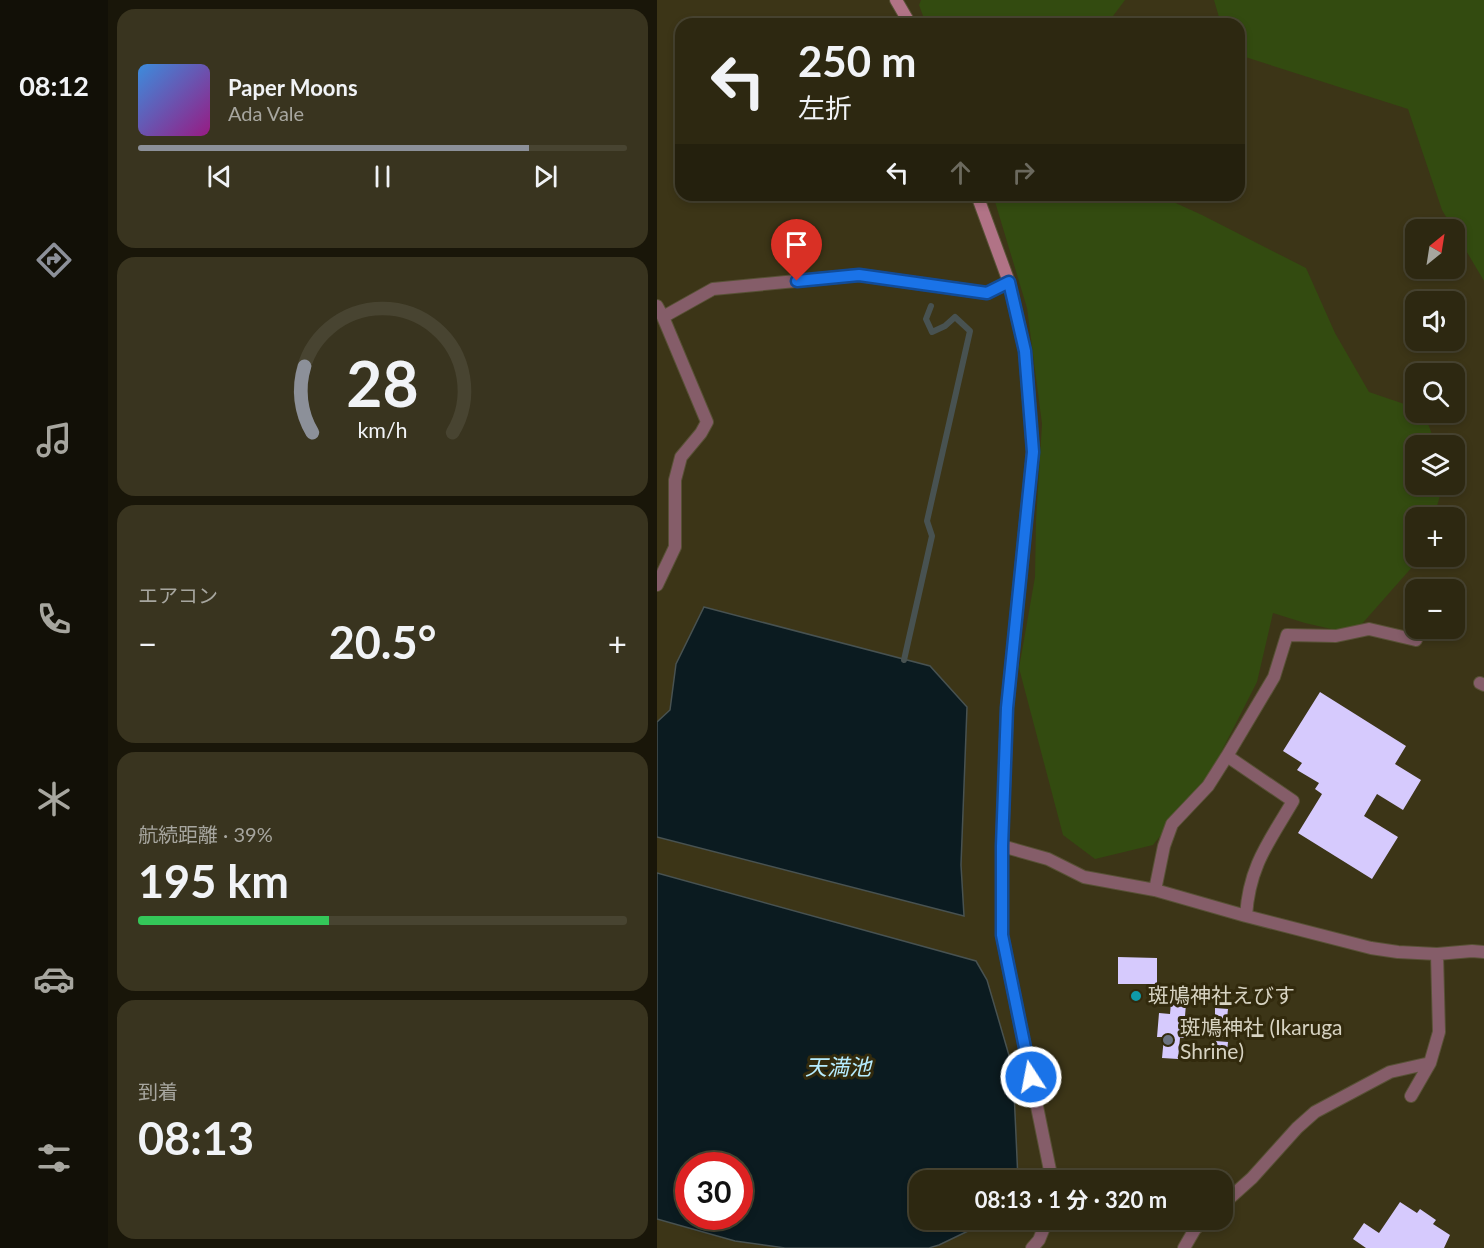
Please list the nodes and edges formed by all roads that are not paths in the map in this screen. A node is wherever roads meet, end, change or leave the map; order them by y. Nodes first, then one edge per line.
1 (896, 0) edge
2 (906, 18) edge
3 (979, 201) edge
4 (1009, 282) junction
5 (660, 312) edge
6 (657, 585) edge
7 (1416, 640) dead end
8 (1227, 756) junction
9 (1002, 846) junction
10 (1155, 890) junction
11 (1246, 916) junction
12 (1484, 952) edge
13 (1437, 954) junction
14 (1431, 1063) junction
15 (1411, 1096) dead end
16 (1050, 1170) edge
17 (1233, 1195) edge
18 (1043, 1230) edge
19 (1194, 1230) edge
20 (1032, 1248) edge
21 (1183, 1248) edge

1 - 2 street
3 - 4 street
4 - 5 street
4 - 9 street
5 - 6 street
7 - 8 street
8 - 10 street
8 - 11 street
9 - 10 street
9 - 16 street
10 - 11 street
11 - 13 street
12 - 13 street
13 - 14 street
14 - 15 street
14 - 17 street
18 - 20 street
19 - 21 street

